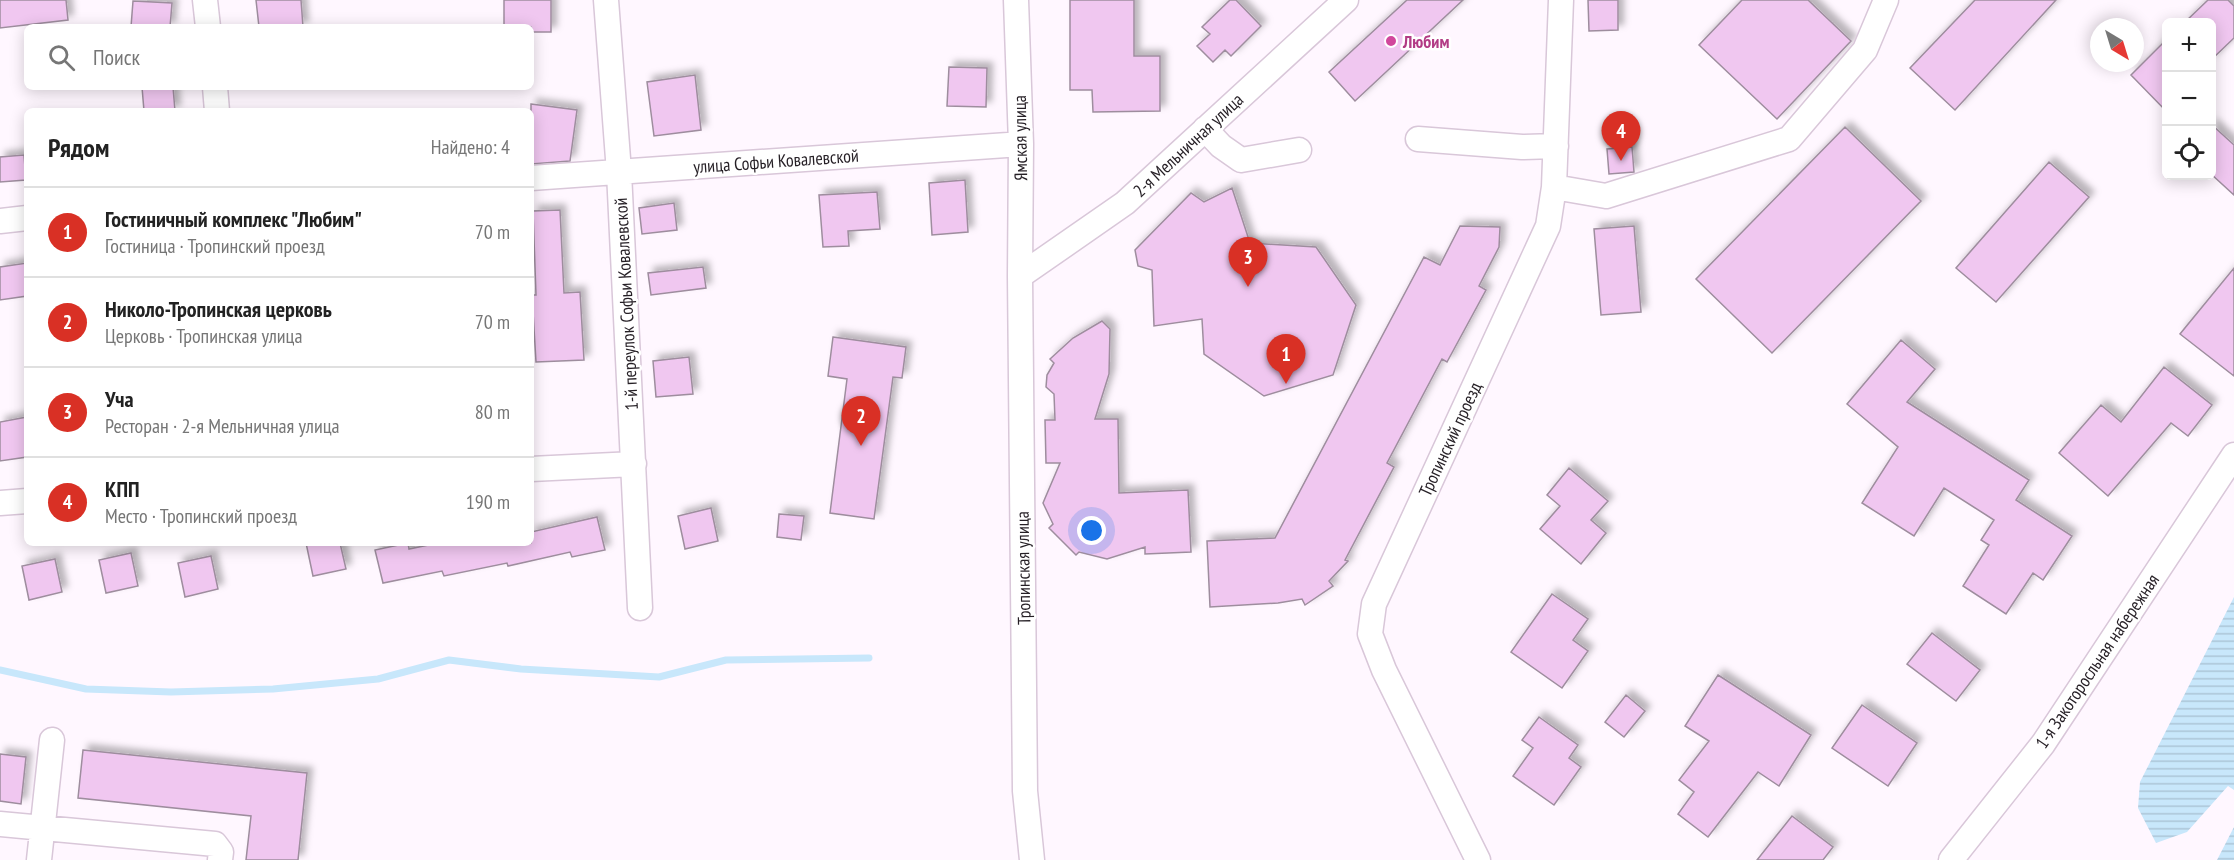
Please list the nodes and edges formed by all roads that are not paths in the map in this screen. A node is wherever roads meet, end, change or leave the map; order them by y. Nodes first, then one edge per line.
1 (205, 0) edge
2 (606, 0) edge
3 (1016, 0) edge
4 (1346, 0) edge
5 (1561, 0) edge
6 (1886, 0) edge
7 (208, 24) edge
8 (215, 90) edge
9 (218, 108) edge
10 (1205, 129) junction
11 (1418, 139) dead end
12 (1021, 144) junction
13 (1556, 146) junction
14 (1299, 150) dead end
15 (618, 172) junction
16 (534, 178) edge
17 (1554, 187) junction
18 (24, 218) edge
19 (0, 221) edge
20 (1020, 276) junction
21 (2234, 455) edge
22 (634, 464) junction
23 (534, 469) edge
24 (24, 501) edge
25 (0, 503) edge
26 (640, 608) dead end
27 (52, 740) dead end
28 (0, 824) edge
29 (43, 828) junction
30 (39, 860) edge
31 (220, 860) edge
32 (1032, 860) edge
33 (1478, 860) edge
34 (1951, 860) edge

1 - 7 street
2 - 15 street, 1-й переулок Софьи Ковалевской
3 - 12 street, Ямская улица
4 - 10 street, 2-я Мельничная улица
5 - 13 street, Тропинский проезд
6 - 17 street
8 - 9 street
10 - 14 street
10 - 20 street, 2-я Мельничная улица
11 - 13 street
12 - 15 street, улица Софьи Ковалевской
12 - 20 street, Ямская улица
13 - 17 street, Тропинский проезд
15 - 16 street, улица Софьи Ковалевской
15 - 22 street, 1-й переулок Софьи Ковалевской
17 - 33 street, Тропинский проезд
18 - 19 street
20 - 32 street, Тропинская улица
21 - 34 street, 1-я Закоторосльная набережная
22 - 23 street
22 - 26 street, 1-й переулок Софьи Ковалевской
24 - 25 street
27 - 29 street
28 - 29 street
29 - 30 street
29 - 31 street

